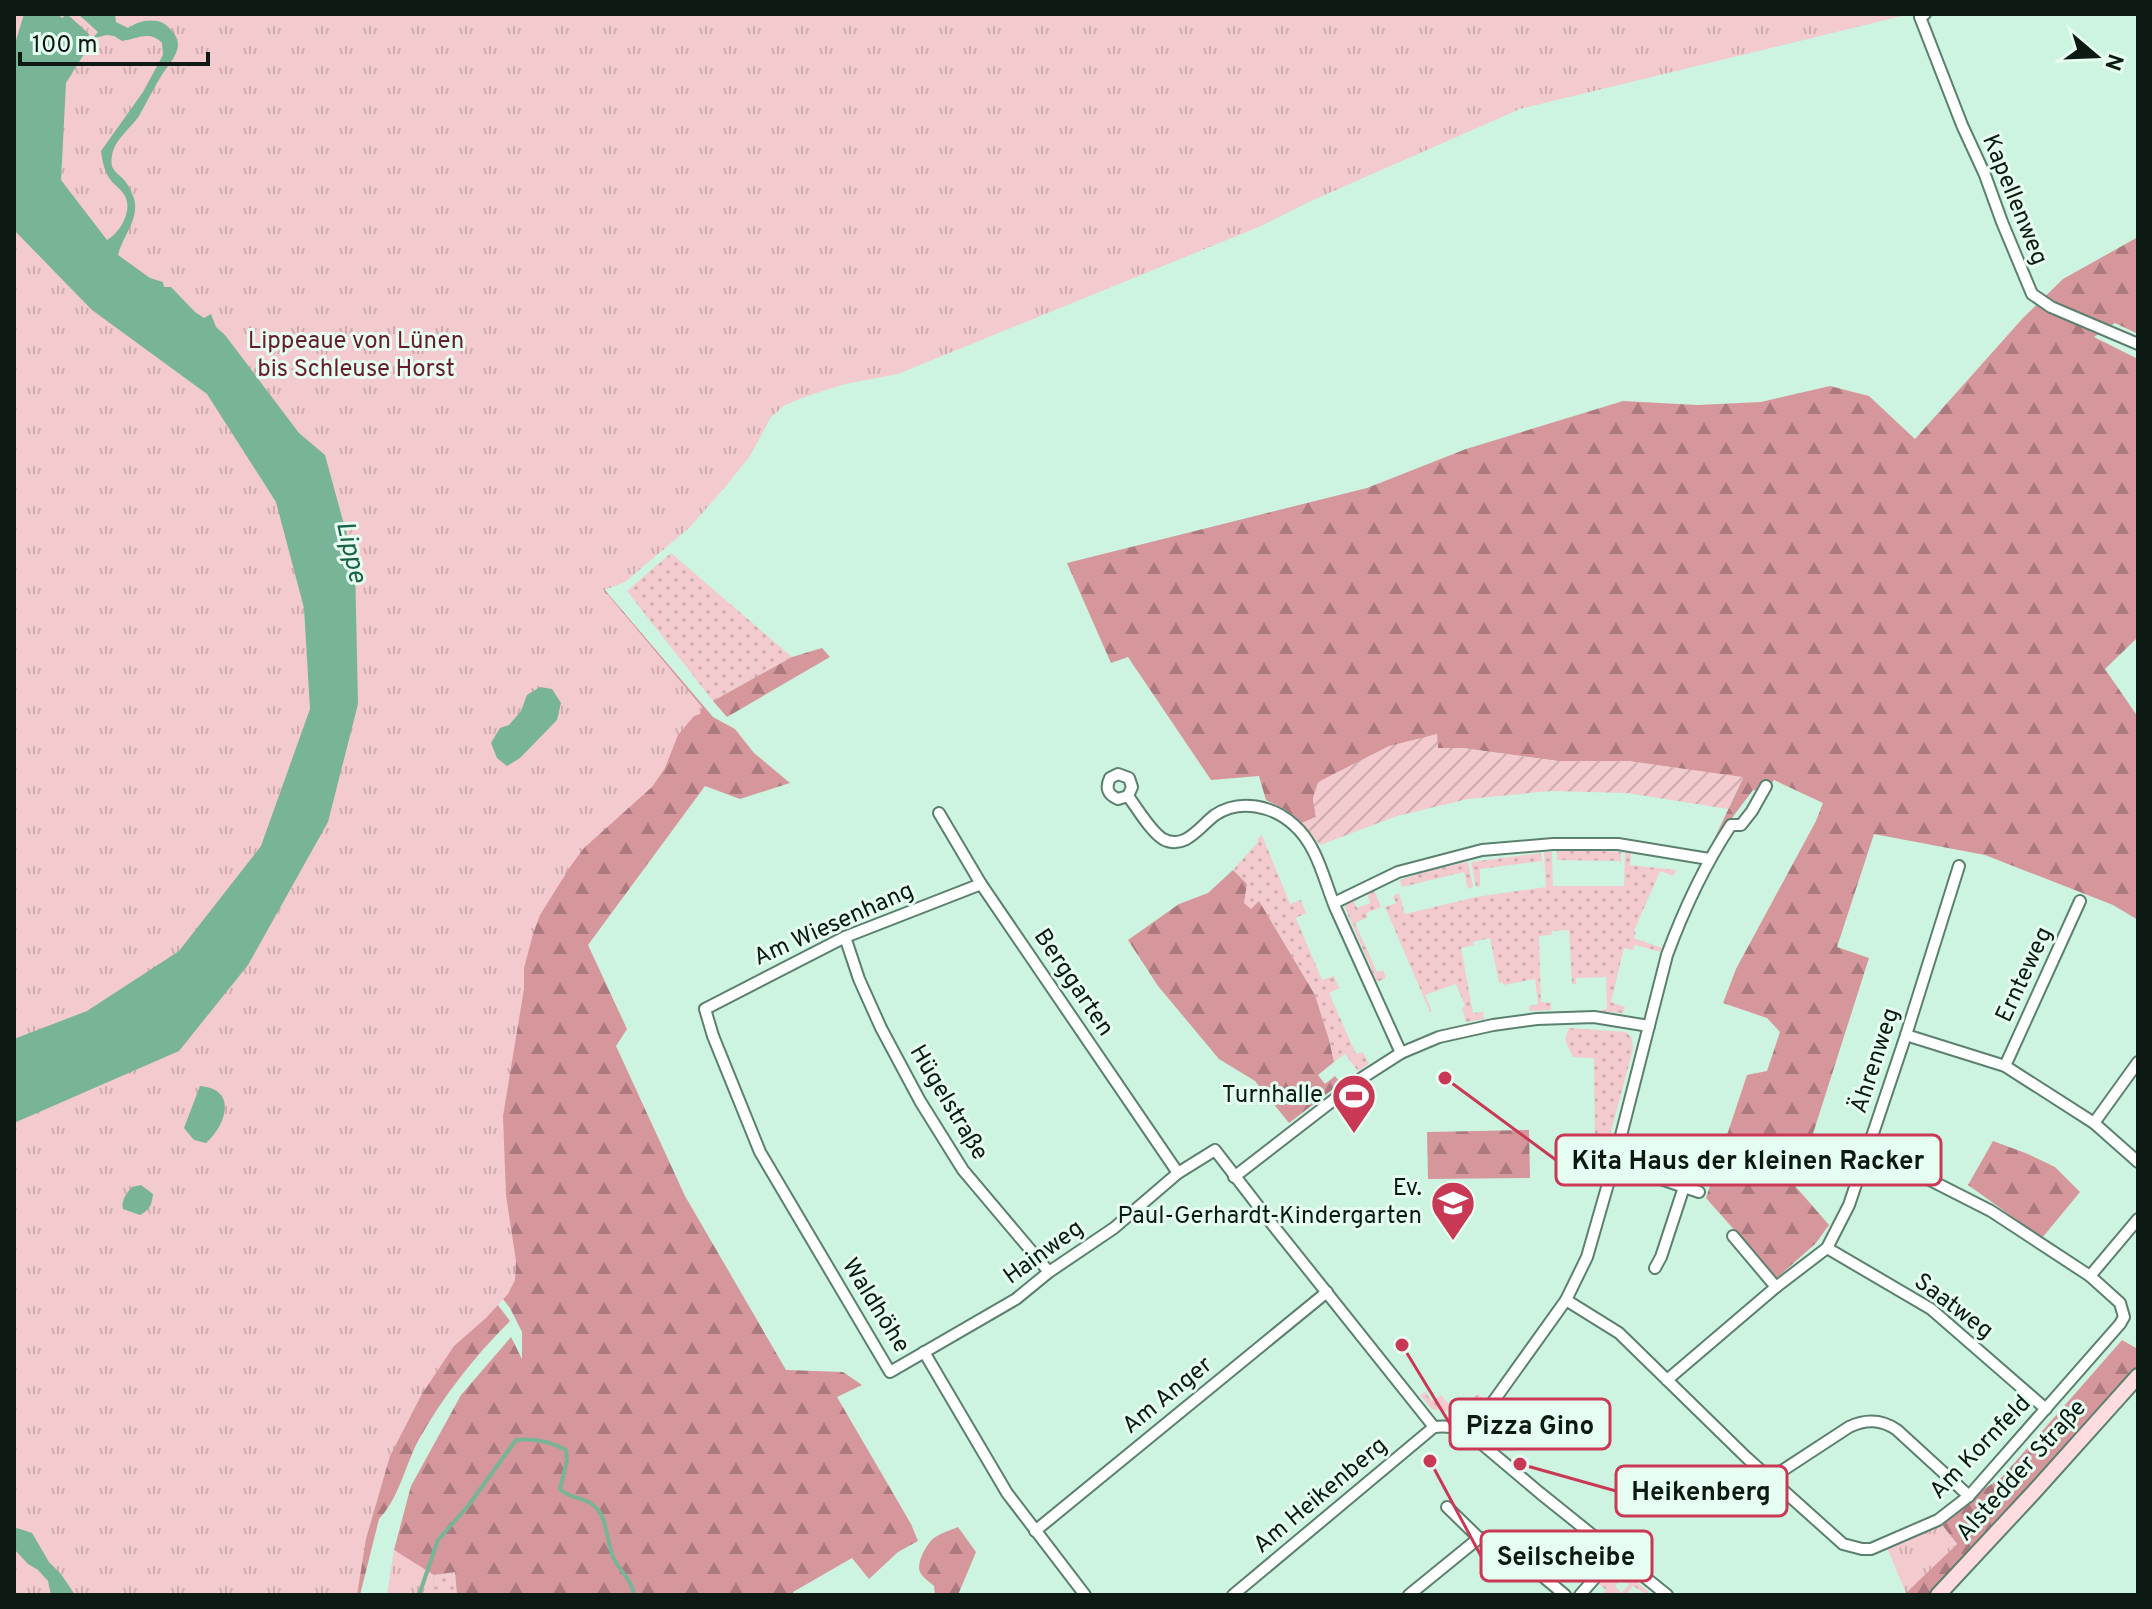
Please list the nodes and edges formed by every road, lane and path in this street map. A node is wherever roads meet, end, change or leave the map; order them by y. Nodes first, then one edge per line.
1 (1925, 14) edge
2 (2138, 344) edge
3 (1766, 786) dead end
4 (1128, 796) dead end
5 (939, 813) dead end
6 (1709, 859) junction
7 (1959, 866) dead end
8 (981, 884) junction
9 (2080, 901) dead end
10 (1334, 903) junction
11 (845, 937) junction
12 (705, 1009) joint
13 (1649, 1026) junction
14 (1906, 1035) junction
15 (1401, 1053) junction
16 (2138, 1062) edge
17 (2005, 1066) junction
18 (2094, 1123) junction
19 (1869, 1149) junction
20 (2138, 1162) edge
21 (1614, 1163) junction
22 (1178, 1173) junction
23 (1234, 1177) junction
24 (1684, 1187) junction
25 (1699, 1192) dead end
26 (2138, 1219) edge
27 (1733, 1236) dead end
28 (1827, 1248) junction
29 (1655, 1268) dead end
30 (1049, 1272) junction
31 (2090, 1276) junction
32 (1776, 1287) junction
33 (1327, 1292) junction
34 (1566, 1300) junction
35 (924, 1352) junction
36 (2138, 1376) edge
37 (1667, 1380) junction
38 (2046, 1409) junction
39 (1434, 1427) junction
40 (1470, 1434) junction
41 (1771, 1478) junction
42 (1969, 1496) junction
43 (1447, 1507) dead end
44 (1035, 1531) junction
45 (1479, 1538) junction
46 (1616, 1554) junction
47 (1085, 1595) edge
48 (1233, 1595) edge
49 (1409, 1595) edge
50 (1565, 1595) edge
51 (1580, 1595) edge
52 (1667, 1595) edge
53 (1938, 1595) edge

1 - 2 street, Kapellenweg
3 - 6 street
4 - 10 street
5 - 8 street, Berggarten
6 - 10 street
6 - 13 street
7 - 14 street, Ährenweg
8 - 11 street, Am Wiesenhang
8 - 22 street, Berggarten
9 - 17 street, Ernteweg
10 - 15 street
11 - 12 street, Am Wiesenhang
11 - 30 street, Hügelstraße
12 - 35 street, Waldhöhe
13 - 15 street
13 - 21 street
14 - 17 street
14 - 19 street, Ährenweg
15 - 23 street
16 - 18 street
17 - 18 street
18 - 20 street
19 - 28 street, Ährenweg
19 - 31 street, Am Kornfeld
21 - 24 street
21 - 34 street
22 - 23 street, Hainweg
22 - 30 street, Hainweg
23 - 33 street
24 - 25 street
24 - 29 street
26 - 31 street
27 - 32 street
28 - 32 street, Ährenweg
28 - 38 street, Saatweg
30 - 35 street, Hainweg
31 - 38 street, Am Kornfeld
32 - 37 street, Ährenweg
33 - 39 street
33 - 44 street, Am Anger
34 - 37 street, Am Kornfeld
34 - 40 street
35 - 44 street, Waldhöhe
36 - 53 street, Alstedder Straße
37 - 41 street, Am Kornfeld
38 - 42 street, Am Kornfeld
39 - 40 street
39 - 48 street, Am Heikenberg
40 - 46 street
41 - 42 street, Am Kornfeld
41 - 42 street
43 - 45 street
44 - 47 street, Waldhöhe
45 - 49 street
45 - 50 street
46 - 51 street
46 - 52 street

